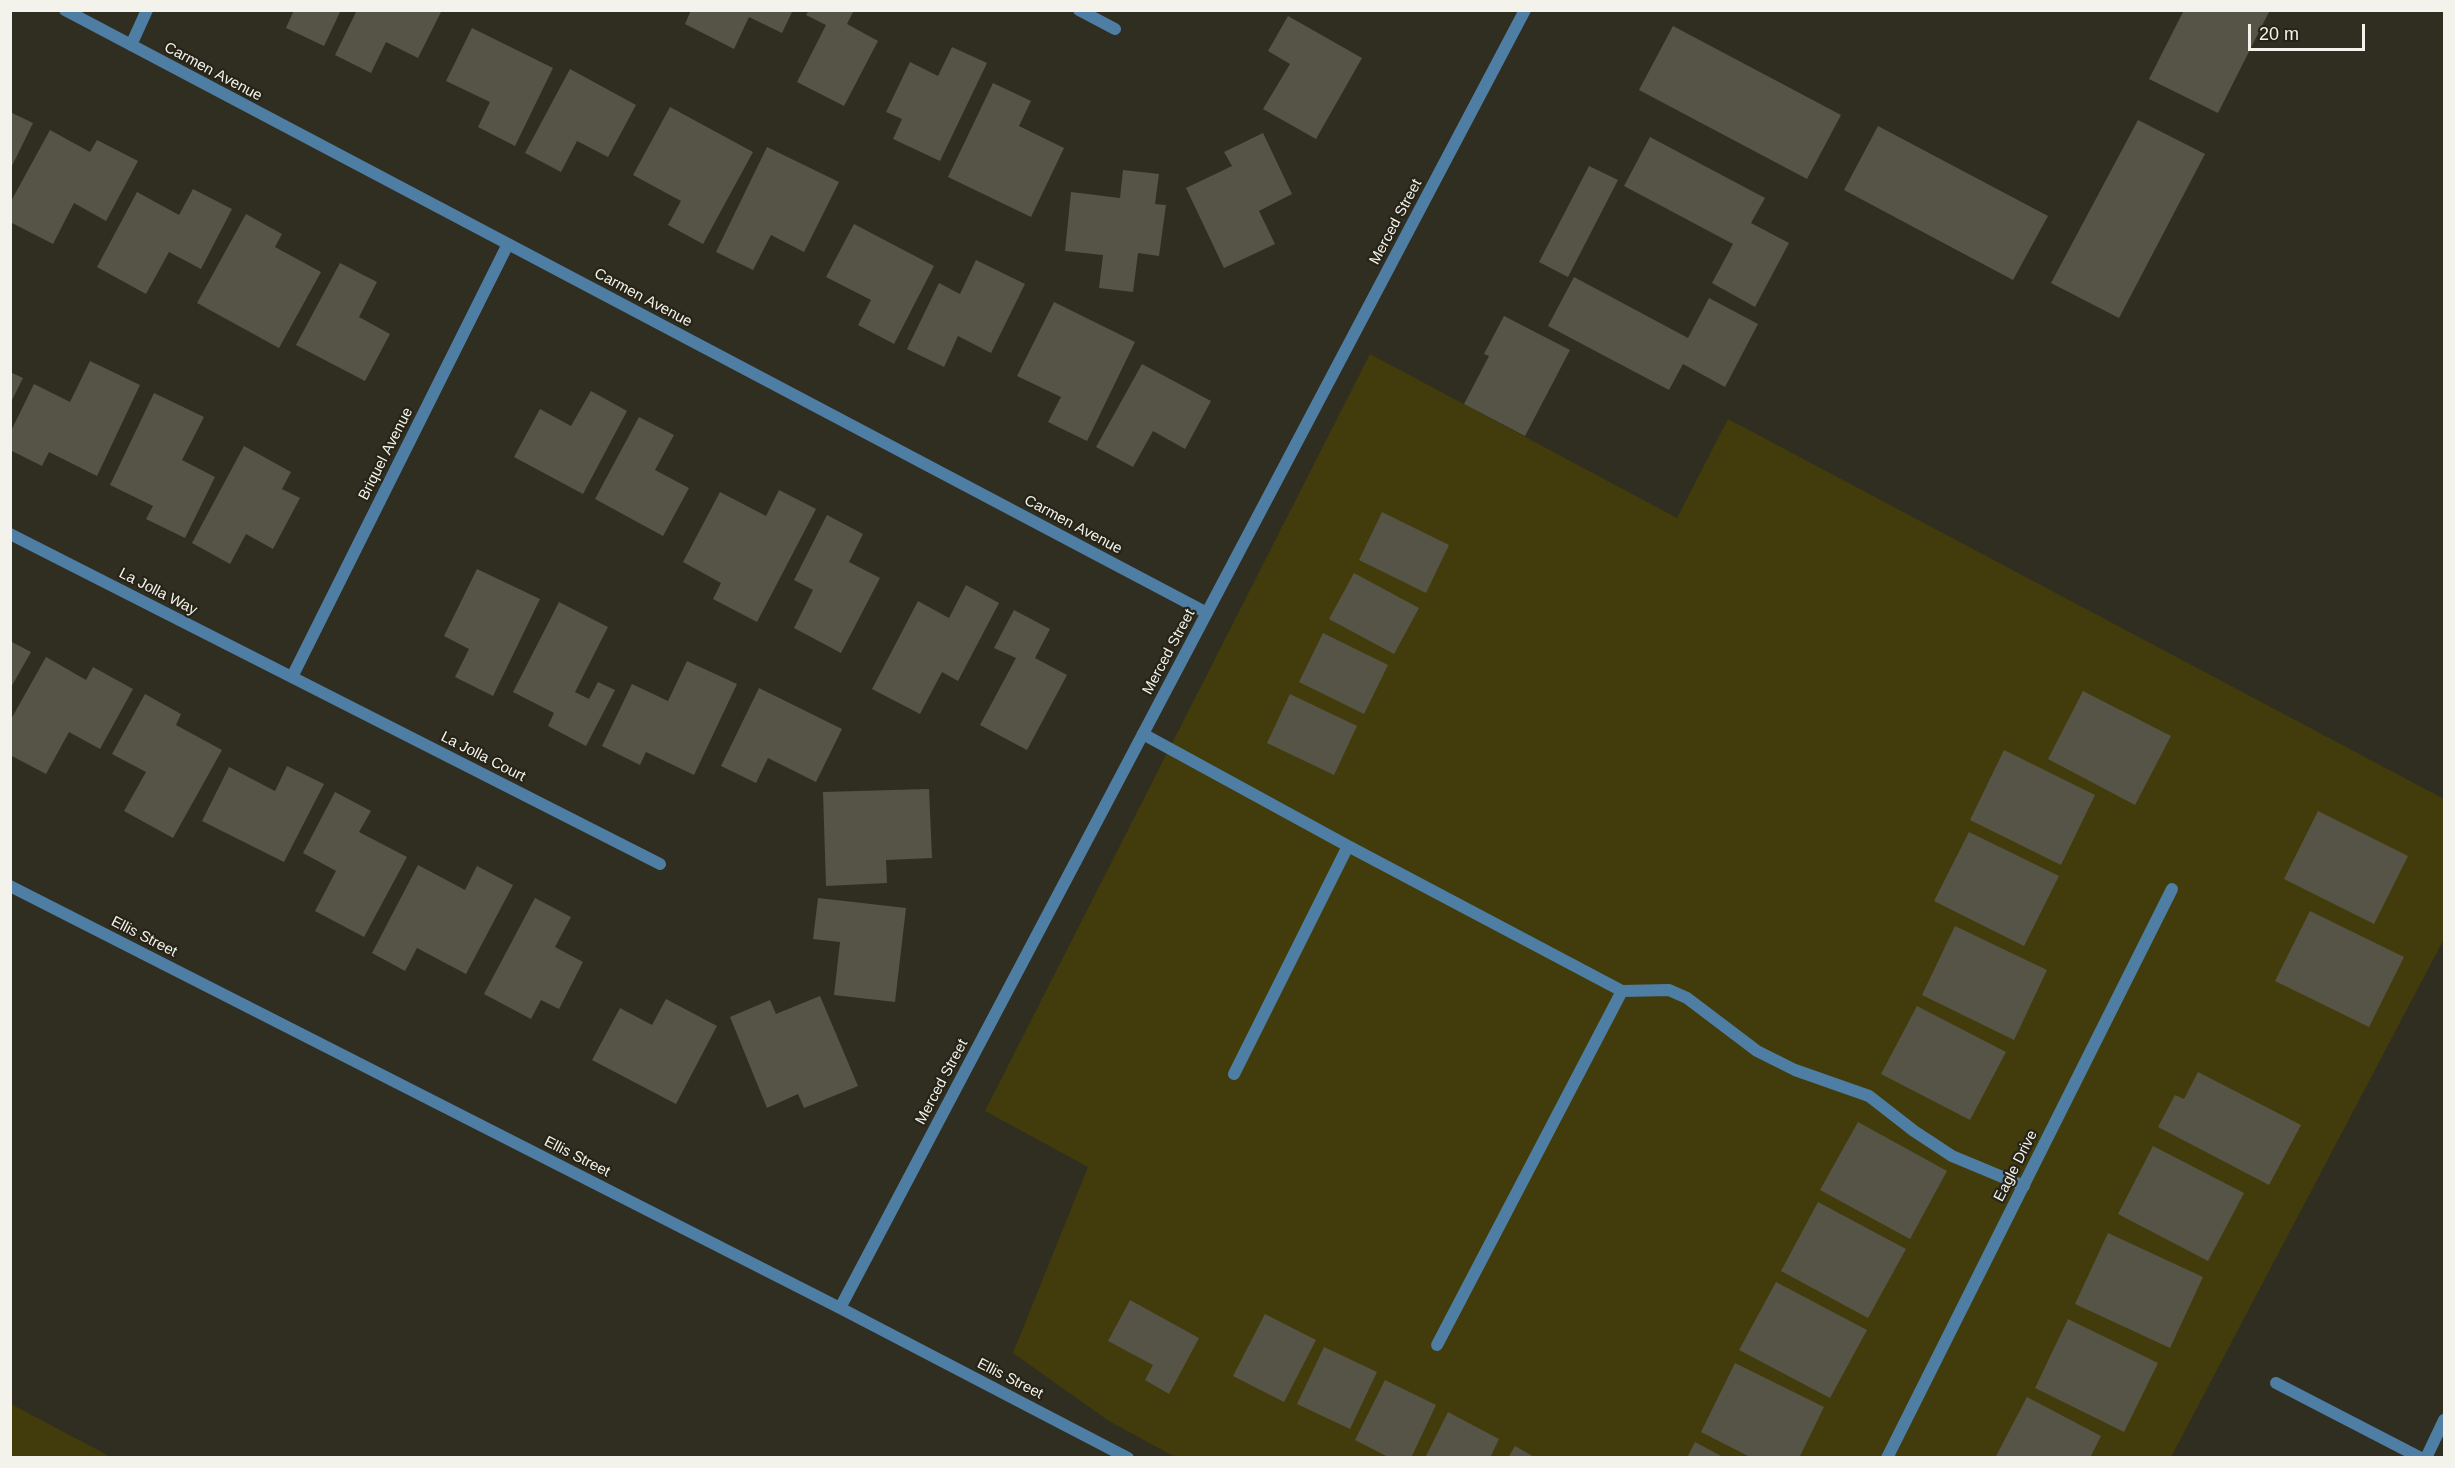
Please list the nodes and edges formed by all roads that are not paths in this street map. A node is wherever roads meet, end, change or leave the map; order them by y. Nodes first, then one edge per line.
1 (65, 10) edge
2 (147, 10) edge
3 (1079, 10) edge
4 (1525, 10) edge
5 (1115, 29) dead end
6 (131, 45) junction
7 (508, 244) junction
8 (10, 534) edge
9 (1207, 613) junction
10 (292, 677) junction
11 (1143, 734) junction
12 (1347, 846) junction
13 (660, 864) dead end
14 (10, 886) edge
15 (2172, 889) dead end
16 (1622, 991) junction
17 (1234, 1074) dead end
18 (2024, 1186) junction
19 (840, 1308) junction
20 (1437, 1345) dead end
21 (2276, 1383) dead end
22 (2445, 1420) edge
23 (1128, 1458) edge
24 (1887, 1458) edge
25 (2421, 1458) edge
26 (2426, 1458) edge

1 - 6 street, Carmen Avenue
2 - 6 street
3 - 5 street
4 - 9 street, Merced Street
6 - 7 street, Carmen Avenue
7 - 9 street, Carmen Avenue
7 - 10 street, Briquel Avenue
8 - 10 street, La Jolla Way
9 - 11 street, Merced Street
10 - 13 street, La Jolla Court
11 - 12 street
11 - 19 street, Merced Street
12 - 16 street
12 - 17 street
14 - 19 street, Ellis Street
15 - 18 street, Eagle Drive
16 - 18 street
16 - 20 street
18 - 24 street, Eagle Drive
19 - 23 street, Ellis Street
21 - 25 street
22 - 26 street

